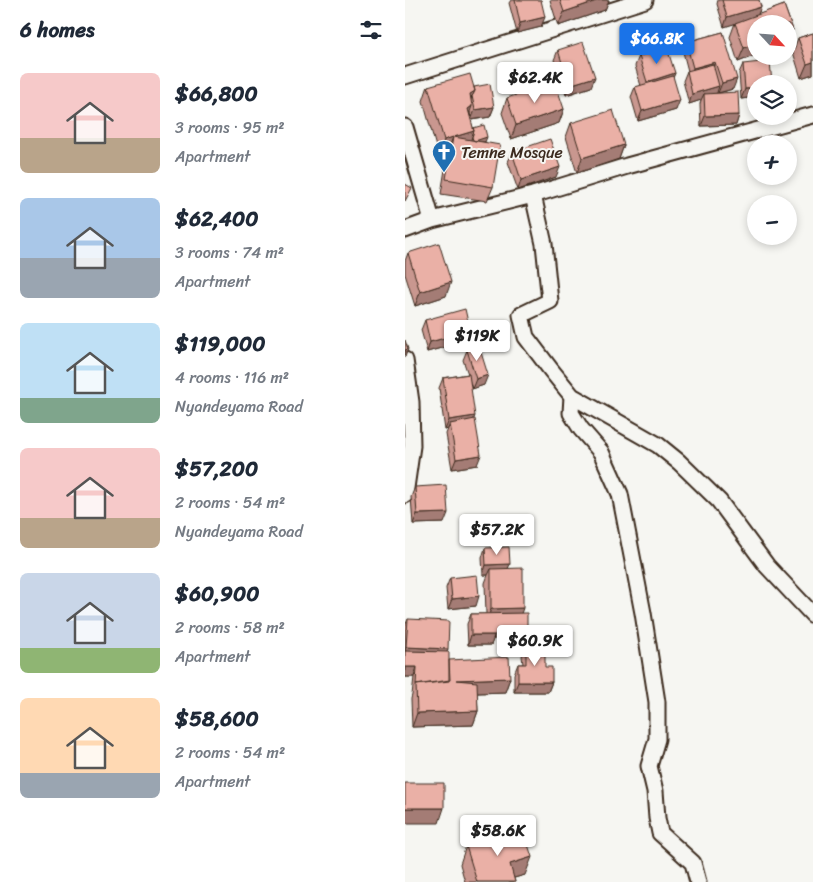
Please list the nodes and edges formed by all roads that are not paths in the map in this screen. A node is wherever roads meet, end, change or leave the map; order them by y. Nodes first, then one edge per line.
1 (645, 0) edge
2 (405, 76) edge
3 (813, 115) edge
4 (405, 127) edge
5 (533, 195) junction
6 (433, 220) junction
7 (405, 230) edge
8 (405, 360) edge
9 (572, 396) junction
10 (405, 495) edge
11 (813, 615) edge
12 (699, 882) edge

1 - 2 street
3 - 5 street
4 - 6 street
5 - 6 street
5 - 9 street
6 - 7 street
8 - 10 street
9 - 11 street
9 - 12 street

